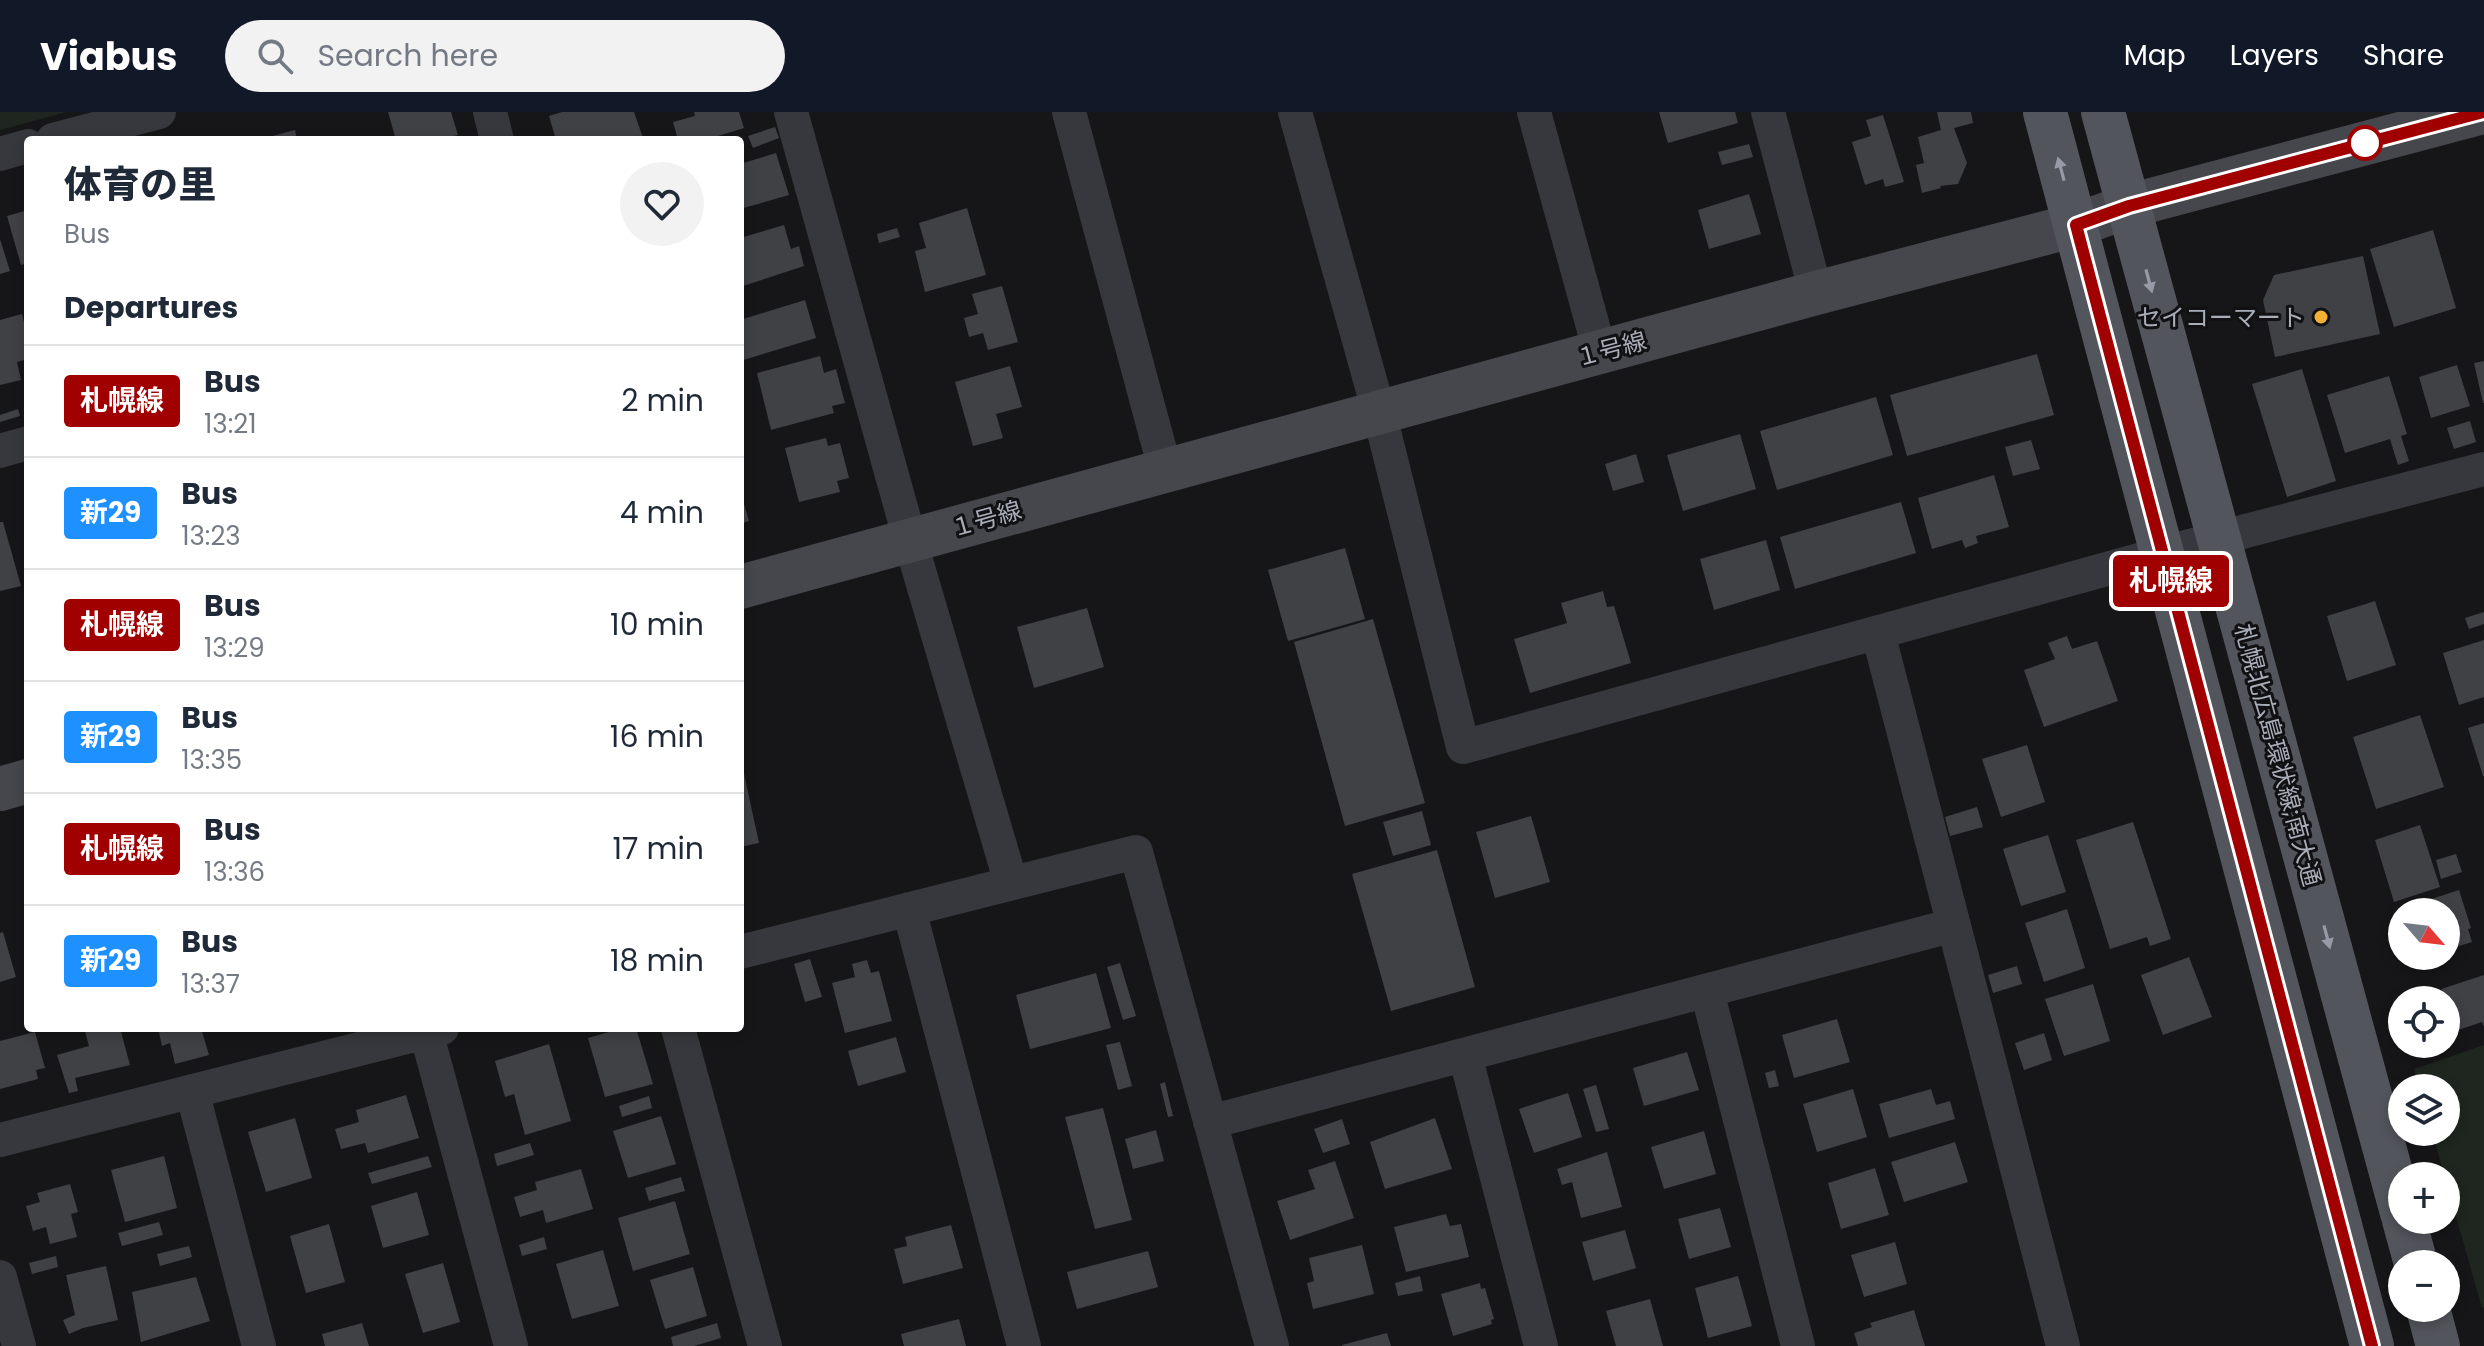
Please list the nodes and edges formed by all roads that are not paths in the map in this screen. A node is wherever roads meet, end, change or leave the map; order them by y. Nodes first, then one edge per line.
1 (159, 112) edge
2 (490, 112) edge
3 (791, 112) edge
4 (1069, 112) edge
5 (1295, 112) edge
6 (1534, 112) edge
7 (1768, 112) edge
8 (2045, 112) edge
9 (2103, 112) edge
10 (2463, 115) edge
11 (68, 136) edge
12 (496, 136) edge
13 (24, 147) edge
14 (0, 154) edge
15 (2129, 206) junction
16 (2076, 225) junction
17 (1816, 293) junction
18 (1600, 352) junction
19 (1379, 412) junction
20 (24, 444) edge
21 (0, 451) edge
22 (1165, 469) junction
23 (2484, 469) edge
24 (2219, 538) junction
25 (910, 540) junction
26 (2163, 555) junction
27 (744, 586) edge
28 (1878, 633) junction
29 (24, 782) edge
30 (0, 789) edge
31 (1011, 883) junction
32 (909, 909) junction
33 (1954, 925) junction
34 (744, 951) edge
35 (1707, 991) junction
36 (419, 1032) edge
37 (432, 1032) edge
38 (679, 1032) edge
39 (1465, 1055) junction
40 (192, 1091) junction
41 (1210, 1122) junction
42 (0, 1140) edge
43 (2388, 1162) edge
44 (0, 1277) edge
45 (2432, 1322) edge
46 (19, 1346) edge
47 (259, 1346) edge
48 (511, 1346) edge
49 (765, 1346) edge
50 (1024, 1346) edge
51 (1272, 1346) edge
52 (1541, 1346) edge
53 (1798, 1346) edge
54 (2063, 1346) edge
55 (2372, 1346) edge
56 (2438, 1346) edge

1 - 11 street
2 - 12 street
3 - 25 street
4 - 22 street
5 - 19 street
6 - 18 street
7 - 17 street
16 -> 8 main road
9 - 15 main road, 札幌北広島環状線;南大通
10 - 15 street, １号線
13 - 14 street
15 - 16 street, １号線
15 -> 24 main road, 札幌北広島環状線;南大通
16 - 17 street, １号線
16 - 26 main road
17 - 18 street, １号線
18 - 19 street, １号線
19 - 22 street, １号線
19 - 28 street
20 - 21 street
22 - 25 street, １号線
23 - 24 street
24 - 26 street
24 -> 43 main road, 札幌北広島環状線;南大通
25 - 27 street, １号線
25 - 31 street
26 - 28 street
26 - 55 main road
28 - 33 street
29 - 30 street
31 - 32 street
31 - 41 street
32 - 34 street
32 - 50 street
33 - 35 street
33 - 54 street
35 - 39 street
35 - 53 street
36 - 40 street
37 - 48 street
38 - 49 street
39 - 41 street
39 - 52 street
40 - 42 street
40 - 47 street
41 - 51 street
44 - 46 street
45 - 56 main road

